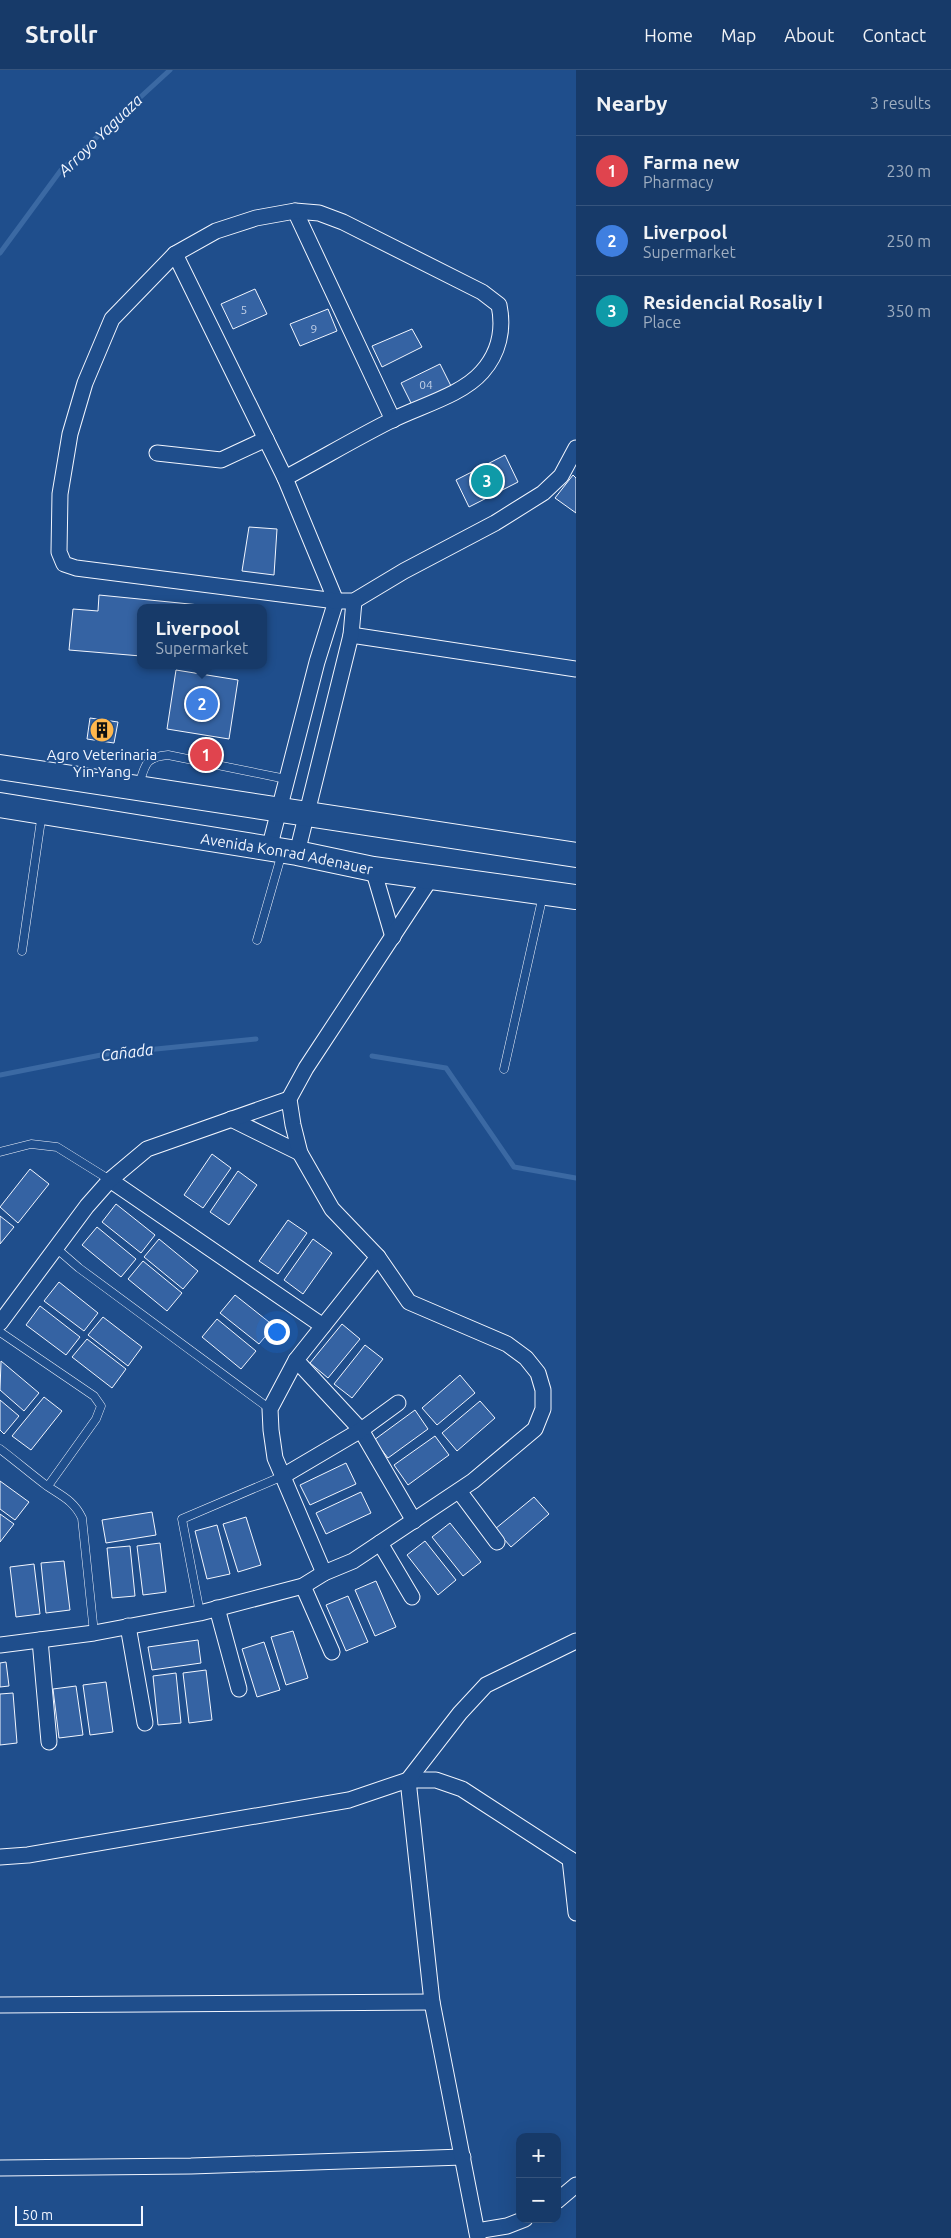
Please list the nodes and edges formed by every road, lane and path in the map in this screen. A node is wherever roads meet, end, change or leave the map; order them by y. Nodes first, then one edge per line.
1 (295, 211) junction
2 (175, 254) junction
3 (392, 420) junction
4 (266, 439) junction
5 (576, 448) edge
6 (157, 453) dead end
7 (285, 478) junction
8 (336, 601) junction
9 (354, 601) junction
10 (351, 635) junction
11 (576, 669) edge
12 (0, 767) edge
13 (286, 779) junction
14 (138, 788) junction
15 (0, 805) edge
16 (278, 809) junction
17 (42, 812) junction
18 (306, 814) junction
19 (283, 851) junction
20 (576, 855) edge
21 (373, 868) junction
22 (431, 878) junction
23 (543, 893) junction
24 (576, 897) edge
25 (392, 937) junction
26 (257, 940) dead end
27 (22, 951) dead end
28 (504, 1069) dead end
29 (289, 1099) junction
30 (231, 1119) junction
31 (0, 1152) edge
32 (300, 1153) junction
33 (110, 1180) junction
34 (56, 1248) junction
35 (378, 1258) junction
36 (0, 1323) edge
37 (323, 1326) junction
38 (0, 1332) edge
39 (296, 1360) junction
40 (398, 1403) dead end
41 (270, 1409) junction
42 (361, 1430) junction
43 (0, 1449) edge
44 (283, 1476) junction
45 (48, 1486) junction
46 (459, 1491) junction
47 (414, 1521) junction
48 (496, 1542) dead end
49 (380, 1543) junction
50 (324, 1573) junction
51 (303, 1586) junction
52 (412, 1597) dead end
53 (217, 1608) junction
54 (200, 1613) junction
55 (128, 1626) junction
56 (94, 1633) junction
57 (40, 1640) junction
58 (576, 1641) edge
59 (0, 1642) edge
60 (332, 1652) dead end
61 (240, 1689) dead end
62 (145, 1722) dead end
63 (49, 1742) dead end
64 (408, 1780) junction
65 (0, 1857) edge
66 (573, 1861) edge
67 (576, 1914) edge
68 (432, 2002) junction
69 (0, 2005) edge
70 (463, 2157) junction
71 (0, 2168) edge
72 (576, 2185) edge
73 (561, 2198) edge
74 (516, 2222) edge
75 (478, 2234) edge

1 - 2 street
1 - 3 street
1 - 3 street
2 - 4 street
2 - 8 street
3 - 7 street
4 - 6 street
4 - 7 street
5 - 9 street
7 - 8 street
8 - 9 street
8 - 13 street
9 - 10 street
10 - 11 street
10 - 18 street
12 - 14 main road
13 - 14 lane
13 - 16 street
14 - 16 main road
15 - 17 main road, Avenida Konrad Adenauer
16 - 18 main road
16 - 19 street
17 - 19 main road, Avenida Konrad Adenauer
17 - 27 lane
18 - 19 street
18 - 20 main road
19 - 21 main road, Avenida Konrad Adenauer
19 - 26 lane
21 - 22 main road, Avenida Konrad Adenauer
21 - 25 street
22 - 23 main road, Avenida Konrad Adenauer
22 - 25 street
23 - 24 main road, Avenida Konrad Adenauer
23 - 28 lane
25 - 29 street
29 - 30 street
29 - 32 street
30 - 32 street
30 - 33 street
31 - 33 lane
32 - 35 street
33 - 34 street
33 - 37 street
34 - 36 street
34 - 41 lane
35 - 37 street
35 - 46 street
37 - 39 street
38 - 45 lane
39 - 41 street
39 - 42 street
40 - 42 street
41 - 44 street
42 - 44 street
42 - 47 street
43 - 45 lane
44 - 50 street
44 - 54 lane
45 - 56 lane
46 - 47 street
46 - 48 street
47 - 49 street
49 - 50 street
49 - 52 street
50 - 51 street
51 - 53 street
51 - 60 street
53 - 54 street
53 - 61 street
54 - 55 street
55 - 56 street
55 - 62 street
56 - 57 street
57 - 59 street
57 - 63 street
58 - 64 street
64 - 65 street
64 - 66 street
64 - 68 street
66 - 67 street
68 - 69 street
68 - 70 street
70 - 71 street
70 - 75 street
72 - 73 street
74 - 75 street

